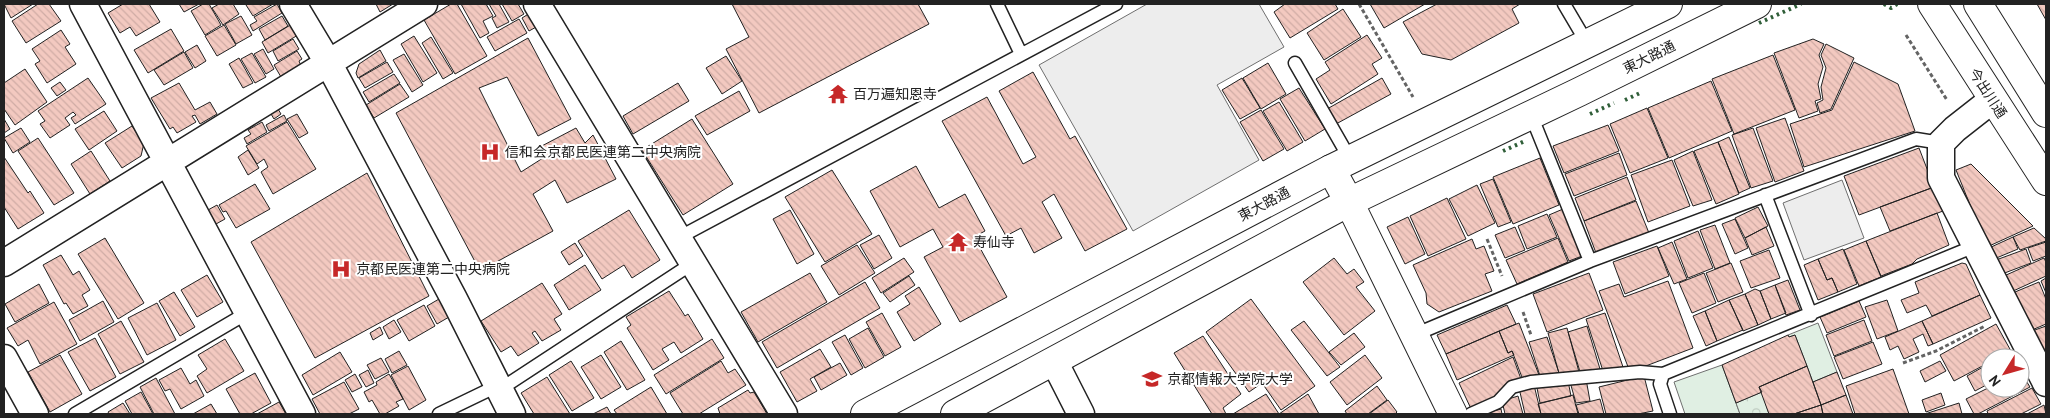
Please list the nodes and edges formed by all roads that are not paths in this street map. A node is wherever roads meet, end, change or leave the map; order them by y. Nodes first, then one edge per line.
1 (82, 4) edge
2 (293, 4) edge
3 (424, 4) edge
4 (537, 4) edge
5 (996, 4) edge
6 (1116, 4) edge
7 (1564, 4) edge
8 (1757, 4) edge
9 (1932, 4) edge
10 (1978, 4) edge
11 (1658, 6) edge
12 (1586, 43) junction
13 (1021, 54) junction
14 (1295, 63) dead end
15 (329, 64) junction
16 (1992, 100) junction
17 (2046, 113) edge
18 (1530, 115) junction
19 (1941, 142) junction
20 (167, 160) junction
21 (1341, 164) junction
22 (2046, 180) edge
23 (1765, 195) junction
24 (1349, 202) junction
25 (678, 238) junction
26 (1976, 246) junction
27 (1590, 261) junction
28 (4, 263) edge
29 (693, 263) junction
30 (247, 313) junction
31 (1811, 315) junction
32 (1414, 335) junction
33 (4, 358) edge
34 (1054, 361) junction
35 (1663, 374) junction
36 (2046, 383) edge
37 (498, 388) junction
38 (35, 414) edge
39 (75, 414) edge
40 (302, 414) edge
41 (439, 414) edge
42 (512, 414) edge
43 (784, 414) edge
44 (865, 414) edge
45 (955, 414) edge
46 (1081, 414) edge
47 (1453, 414) edge
48 (1471, 414) edge
49 (1670, 414) edge

1 - 20 street
2 - 15 street
3 - 15 street
4 - 25 street
5 - 13 lane
6 - 13 lane
7 - 12 lane
8 - 18 main road, 東大路通
9 - 16 main road, 今出川通
10 - 17 main road
11 - 12 main road, 東大路通
12 - 21 main road, 東大路通
13 - 25 lane
14 - 21 lane
15 - 20 street
15 - 37 street
16 - 19 street
16 - 22 main road, 今出川通
18 - 24 main road, 東大路通
18 - 27 lane
19 - 23 lane
19 - 26 street
20 - 28 street
20 - 30 street
21 - 24 main road
21 - 44 main road, 東大路通
23 - 27 lane
23 - 31 lane
24 - 32 main road
24 - 34 main road, 東大路通
25 - 29 street
26 - 31 lane
26 - 36 street
27 - 32 lane
29 - 37 lane
29 - 43 street
30 - 39 lane
30 - 40 street
31 - 35 lane
32 - 47 main road
33 - 38 street
34 - 45 main road, 東大路通
34 - 46 street
35 - 48 lane
35 - 49 lane
37 - 41 lane
37 - 42 street

